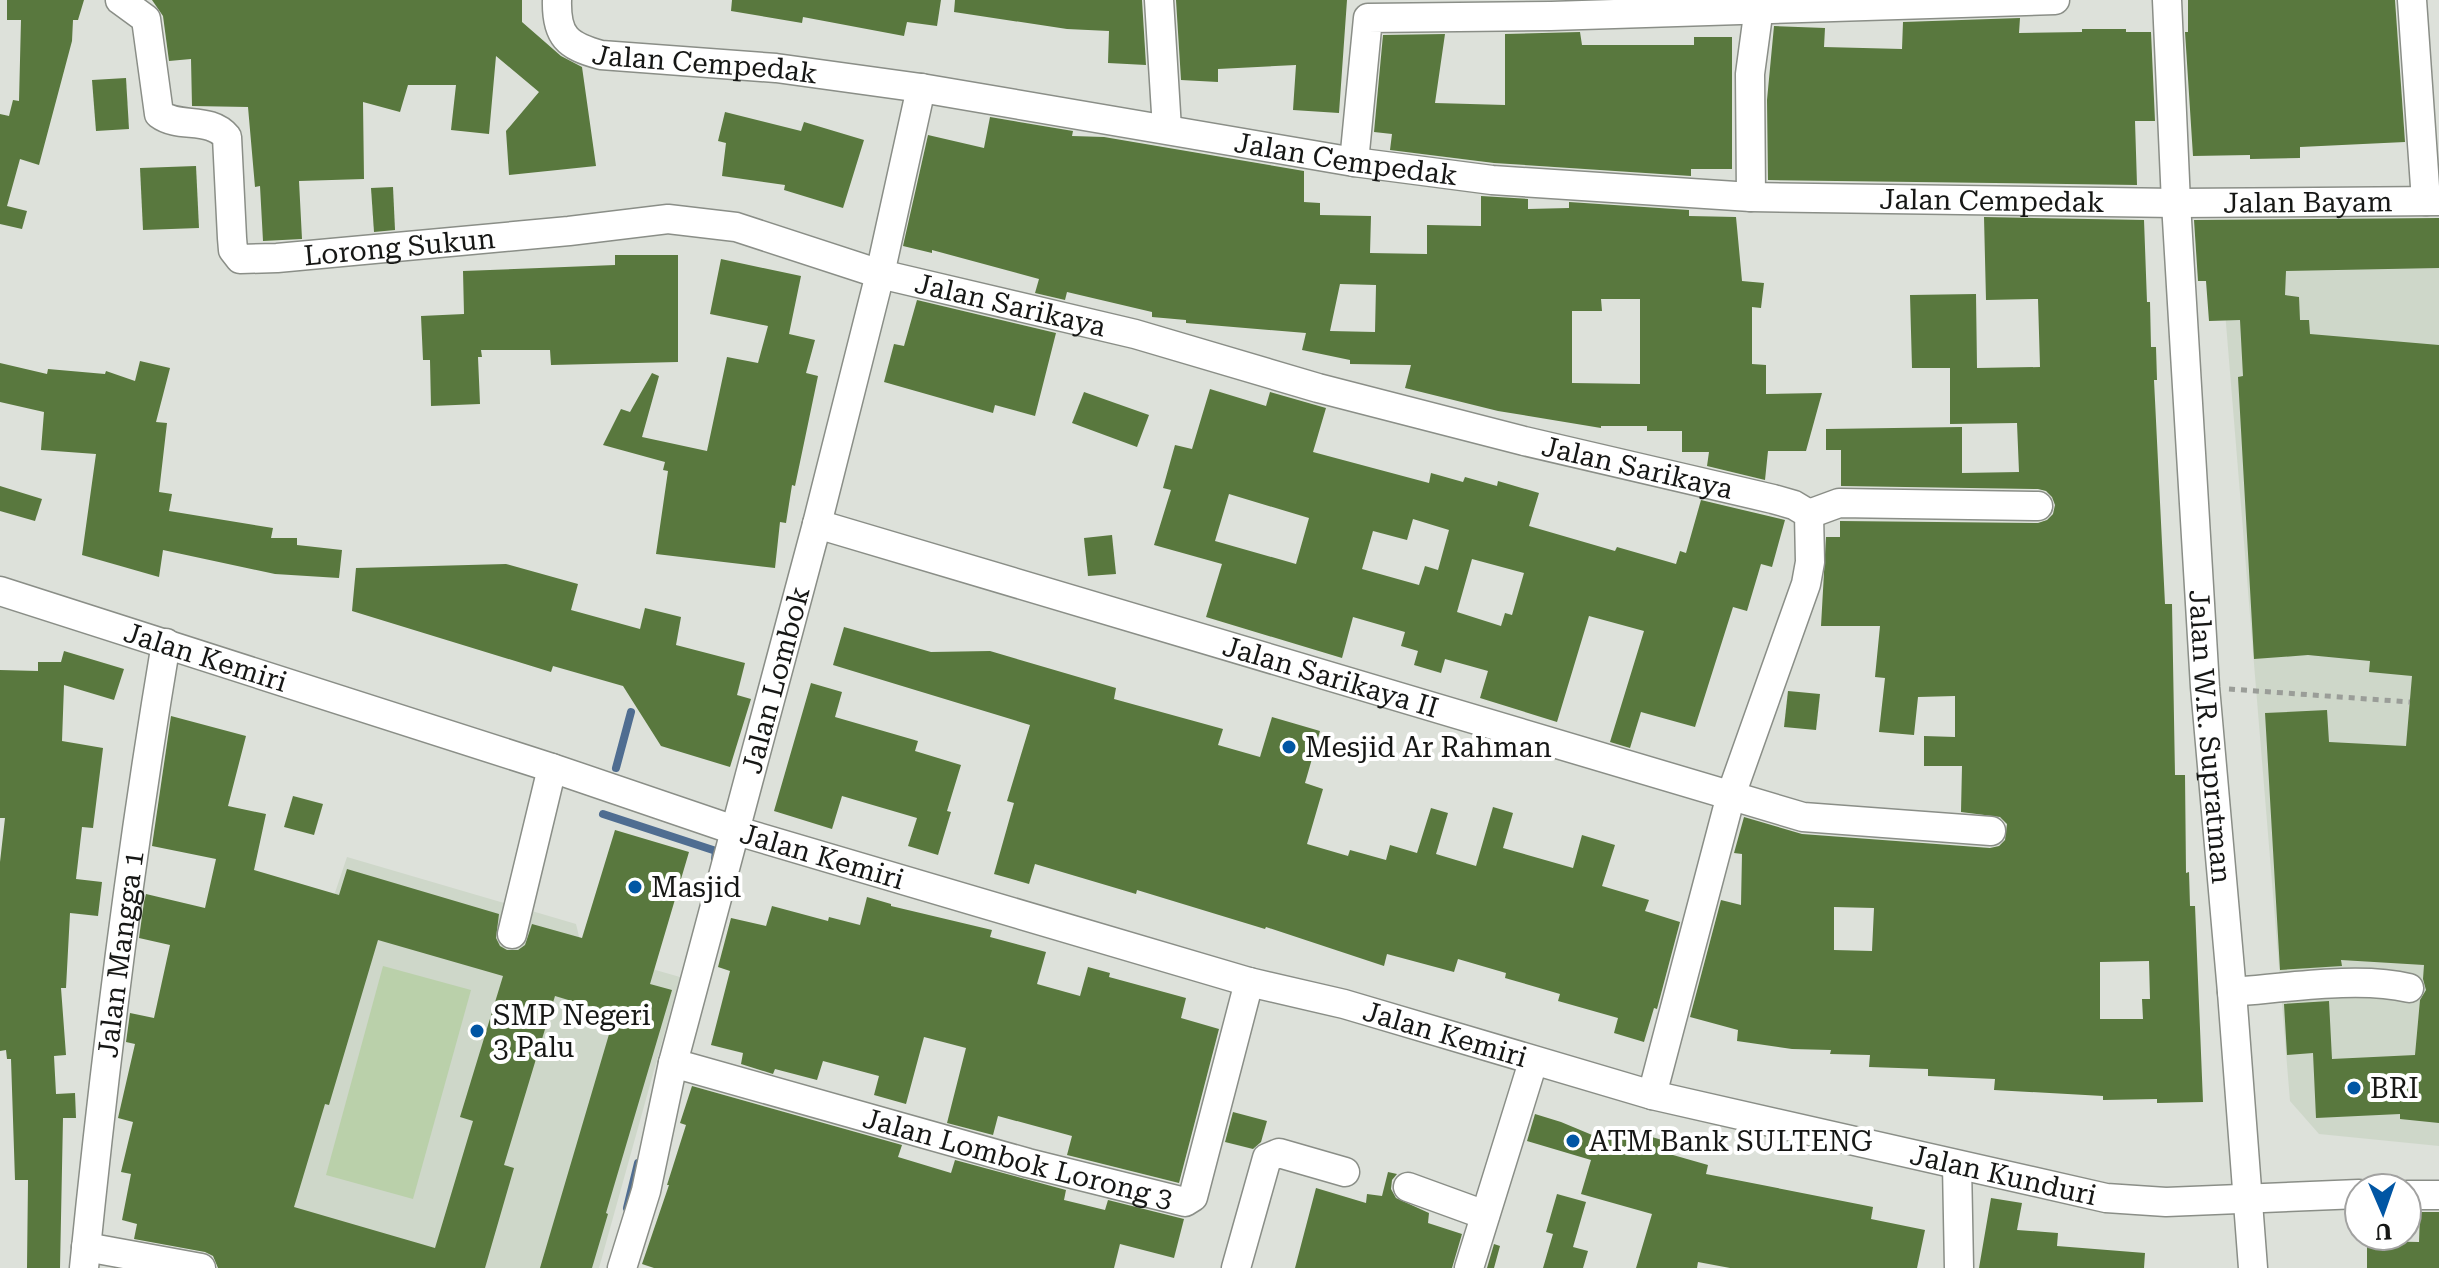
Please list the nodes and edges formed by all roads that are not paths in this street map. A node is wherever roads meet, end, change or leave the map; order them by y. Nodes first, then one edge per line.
1 (120, 0) edge
2 (557, 0) edge
3 (1159, 0) edge
4 (2055, 0) edge
5 (2167, 0) edge
6 (2412, 0) edge
7 (1909, 2) edge
8 (1759, 4) edge
9 (1367, 9) edge
10 (921, 88) junction
11 (1167, 129) junction
12 (1354, 162) junction
13 (1751, 197) junction
14 (2432, 201) edge
15 (2176, 203) junction
16 (880, 274) junction
17 (2038, 506) dead end
18 (1809, 514) junction
19 (817, 524) junction
20 (0, 591) edge
21 (166, 643) junction
22 (552, 768) junction
23 (1731, 795) junction
24 (737, 831) junction
25 (1991, 831) dead end
26 (512, 934) dead end
27 (1249, 982) junction
28 (2409, 988) dead end
29 (2232, 992) junction
30 (1533, 1062) junction
31 (673, 1063) junction
32 (1652, 1095) junction
33 (1957, 1165) junction
34 (1345, 1172) dead end
35 (1408, 1187) dead end
36 (2343, 1195) edge
37 (2248, 1200) junction
38 (1485, 1215) junction
39 (85, 1257) edge
40 (625, 1267) edge
41 (201, 1268) edge
42 (1236, 1268) edge
43 (1469, 1268) edge
44 (1959, 1268) edge
45 (2253, 1268) edge

1 - 16 street, Lorong Sukun
2 - 10 street, Jalan Cempedak
3 - 11 street
4 - 7 street
5 - 15 street, Jalan W.R. Supratman
6 - 14 street
7 - 8 street
8 - 9 street
8 - 13 street
9 - 12 street
10 - 11 street, Jalan Cempedak
10 - 16 street, Jalan Lombok
11 - 12 street, Jalan Cempedak
12 - 13 street, Jalan Cempedak
13 - 15 street, Jalan Cempedak
14 - 15 street, Jalan Bayam
15 - 29 street, Jalan W.R. Supratman
16 - 18 street, Jalan Sarikaya
16 - 19 street, Jalan Lombok
17 - 18 street
18 - 23 street
19 - 23 street, Jalan Sarikaya II
19 - 24 street, Jalan Lombok
20 - 21 street, Jalan Kemiri
21 - 22 street, Jalan Kemiri
21 - 39 street, Jalan Mangga 1
22 - 24 street, Jalan Kemiri
22 - 26 street
23 - 25 street, Jalan Sarikaya II
23 - 32 street
24 - 27 street, Jalan Kemiri
24 - 31 street, Jalan Lombok
27 - 30 street, Jalan Kemiri
27 - 31 street, Jalan Lombok Lorong 3
28 - 29 street
29 - 37 street, Jalan W.R. Supratman
30 - 32 street, Jalan Kemiri
30 - 38 street
31 - 40 street, Jalan Lombok
32 - 33 street, Jalan Kunduri
33 - 37 street, Jalan Kunduri
33 - 44 street
34 - 42 street
35 - 38 street
36 - 37 street, Jalan Kunduri
37 - 45 street, Jalan W.R. Supratman
38 - 43 street
39 - 41 street

